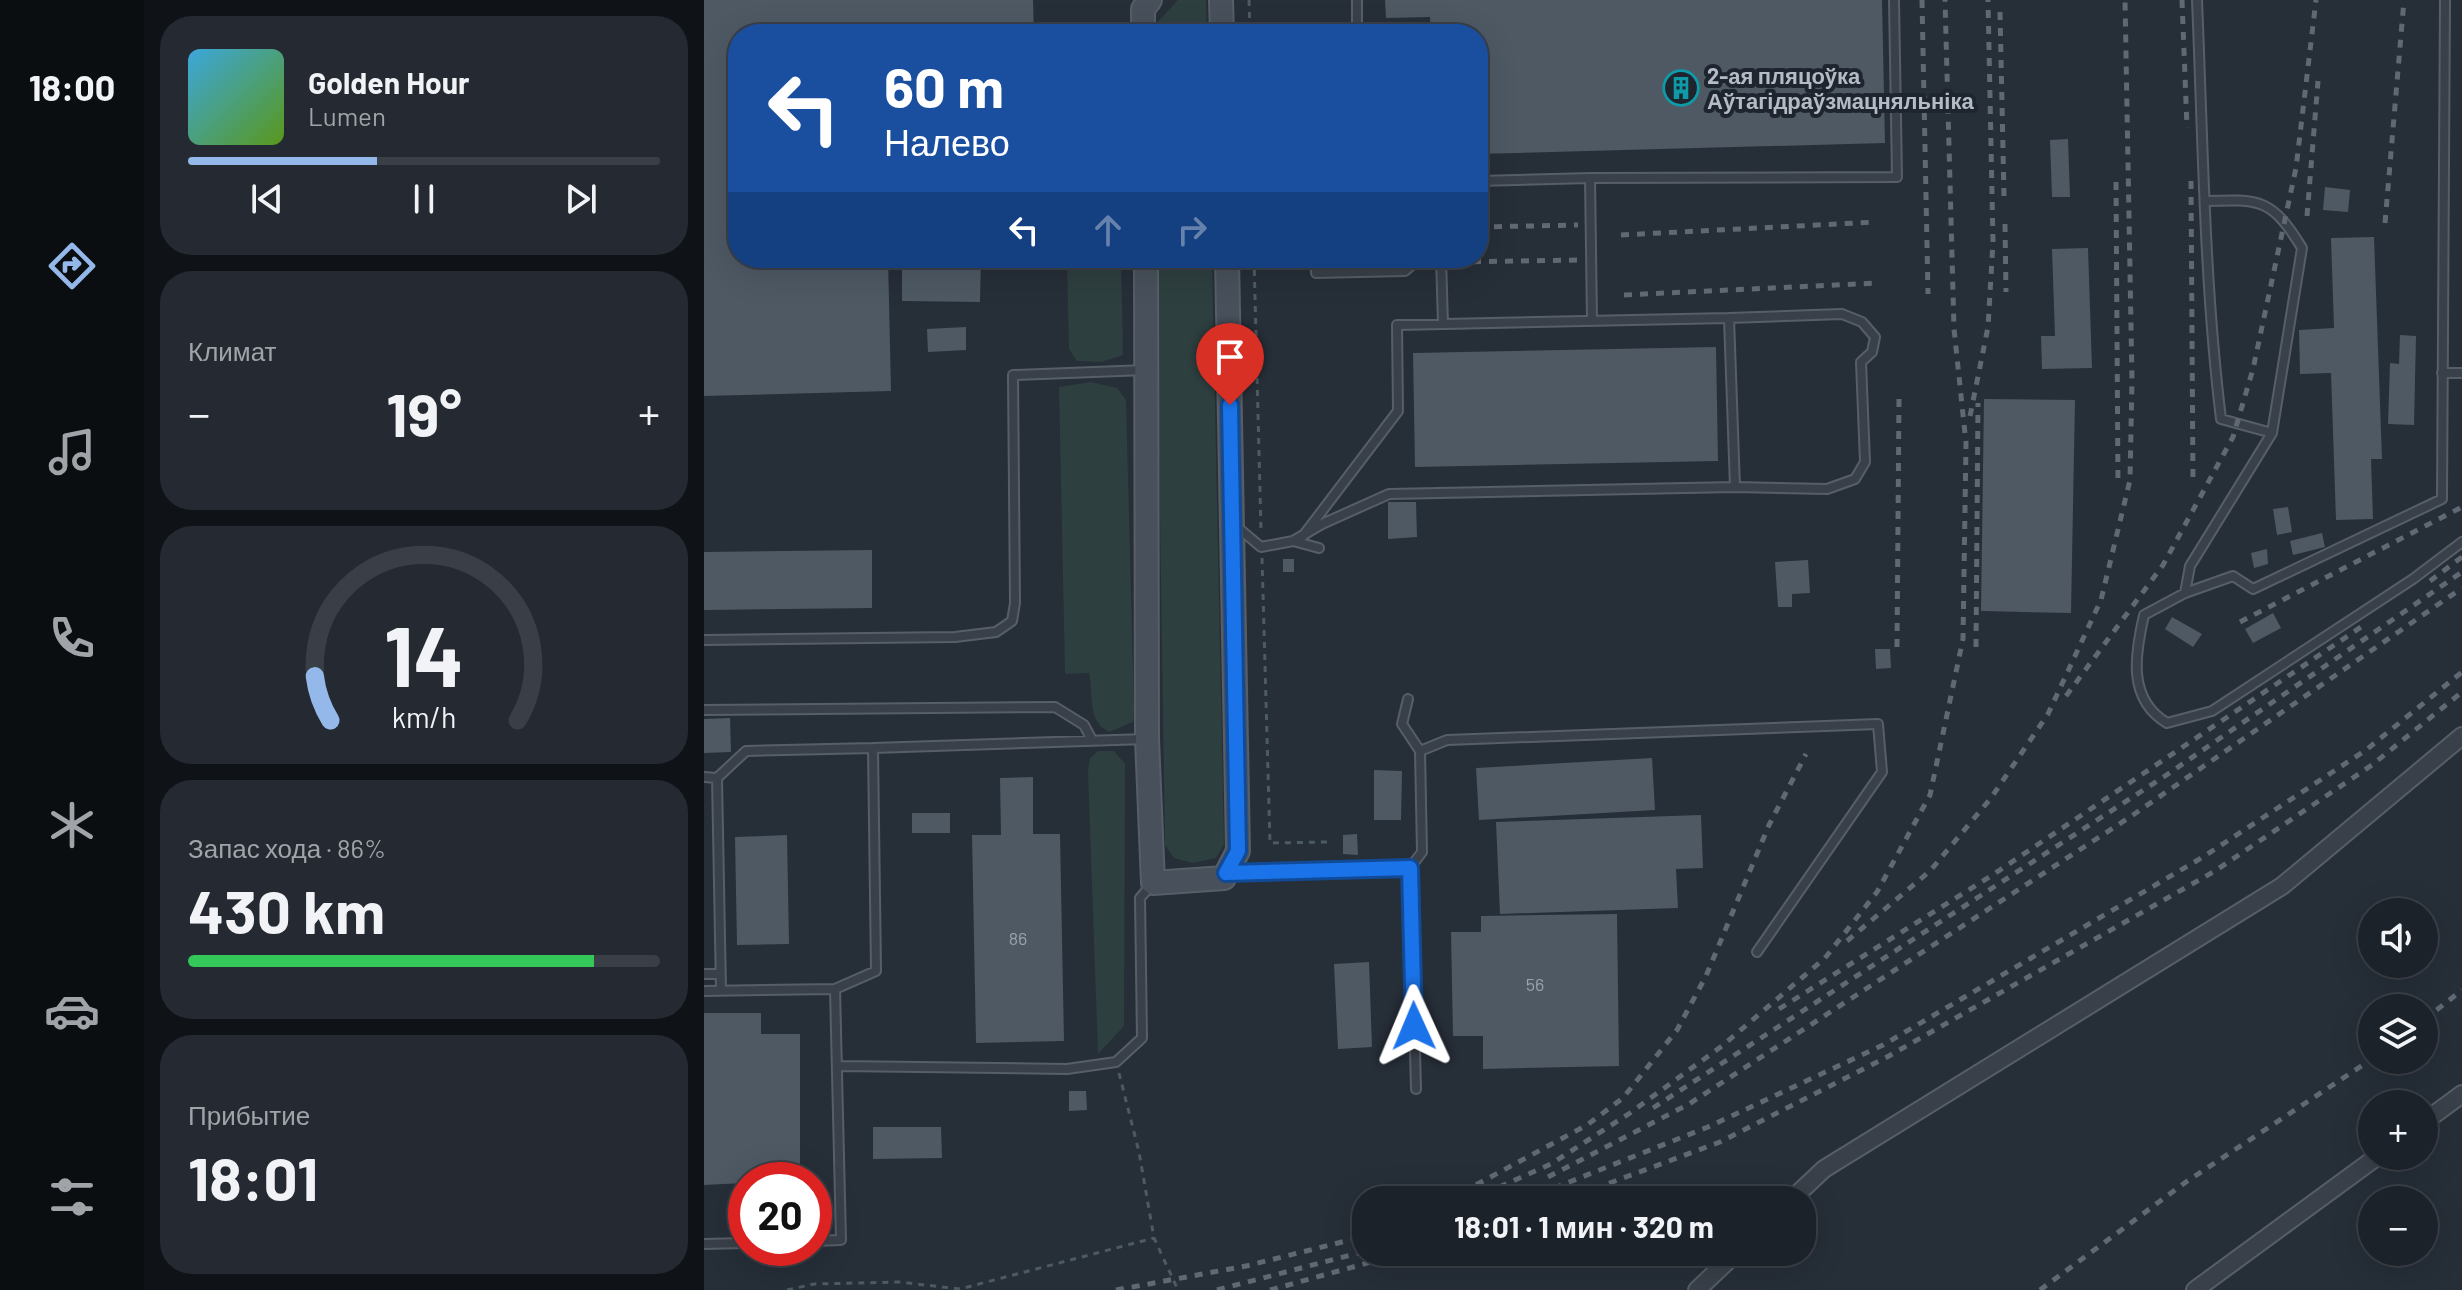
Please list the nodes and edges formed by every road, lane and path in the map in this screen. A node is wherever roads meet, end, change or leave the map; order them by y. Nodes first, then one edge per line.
1 (1150, 0) edge
2 (1221, 0) edge
3 (1249, 0) edge
4 (1357, 0) edge
5 (1894, 0) edge
6 (2197, 0) edge
7 (2445, 0) edge
8 (1143, 24) edge
9 (1222, 24) edge
10 (1250, 24) edge
11 (1357, 24) edge
12 (1590, 178) junction
13 (1488, 181) edge
14 (2206, 201) junction
15 (1146, 268) edge
16 (1227, 268) edge
17 (1254, 268) edge
18 (1316, 268) edge
19 (1408, 268) edge
20 (1441, 268) edge
21 (1729, 318) junction
22 (1592, 321) junction
23 (1443, 324) junction
24 (1147, 370) junction
25 (2442, 373) junction
26 (2462, 373) edge
27 (2272, 433) junction
28 (1735, 487) junction
29 (1233, 523) junction
30 (1303, 536) junction
31 (1293, 541) junction
32 (2462, 542) edge
33 (1261, 547) junction
34 (1319, 548) dead end
35 (2185, 593) junction
36 (704, 640) edge
37 (1408, 699) dead end
38 (704, 710) edge
39 (2462, 736) edge
40 (1147, 739) junction
41 (1092, 740) junction
42 (873, 748) junction
43 (1420, 751) junction
44 (704, 777) edge
45 (717, 778) junction
46 (1327, 842) dead end
47 (1410, 868) junction
48 (1226, 873) junction
49 (1153, 883) junction
50 (1757, 952) dead end
51 (704, 974) edge
52 (719, 974) junction
53 (835, 989) junction
54 (721, 990) junction
55 (704, 991) edge
56 (1116, 1062) junction
57 (840, 1066) junction
58 (1416, 1089) dead end
59 (2462, 1094) edge
60 (2438, 1112) edge
61 (2359, 1170) edge
62 (1806, 1186) edge
63 (1154, 1238) junction
64 (832, 1240) edge
65 (728, 1243) edge
66 (704, 1244) edge
67 (1722, 1266) edge
68 (787, 1290) edge
69 (1178, 1290) edge
70 (1697, 1290) edge
71 (2195, 1290) edge

1 - 8 street
2 - 9 street
3 - 10 path
4 - 11 lane
5 - 12 lane
6 - 14 lane
7 - 25 lane
12 - 13 lane
12 - 22 lane
14 - 27 lane
14 - 27 lane
15 - 24 street
16 - 29 street
17 - 33 path
18 - 19 lane
20 - 23 lane
21 - 22 lane
21 - 28 lane
21 - 28 lane
22 - 23 lane
23 - 30 lane
24 - 36 lane
24 - 40 street
25 - 26 lane
25 - 35 lane
27 - 35 lane
28 - 30 lane
29 - 33 lane
29 - 48 street
30 - 31 lane
31 - 33 lane
31 - 34 lane
32 - 35 lane
33 - 46 path
37 - 43 lane
38 - 41 lane
39 - 62 street
40 - 41 lane
40 - 49 street
41 - 42 lane
42 - 45 lane
42 - 53 lane
43 - 47 lane
43 - 50 lane
44 - 45 lane
45 - 52 lane
47 - 48 lane
47 - 58 lane
48 - 49 street
49 - 56 lane
51 - 52 lane
52 - 54 lane
53 - 54 lane
53 - 57 lane
54 - 55 lane
56 - 57 lane
56 - 63 path
57 - 64 lane
59 - 60 street
61 - 71 street
63 - 68 path
63 - 69 path
65 - 66 lane
67 - 70 street

